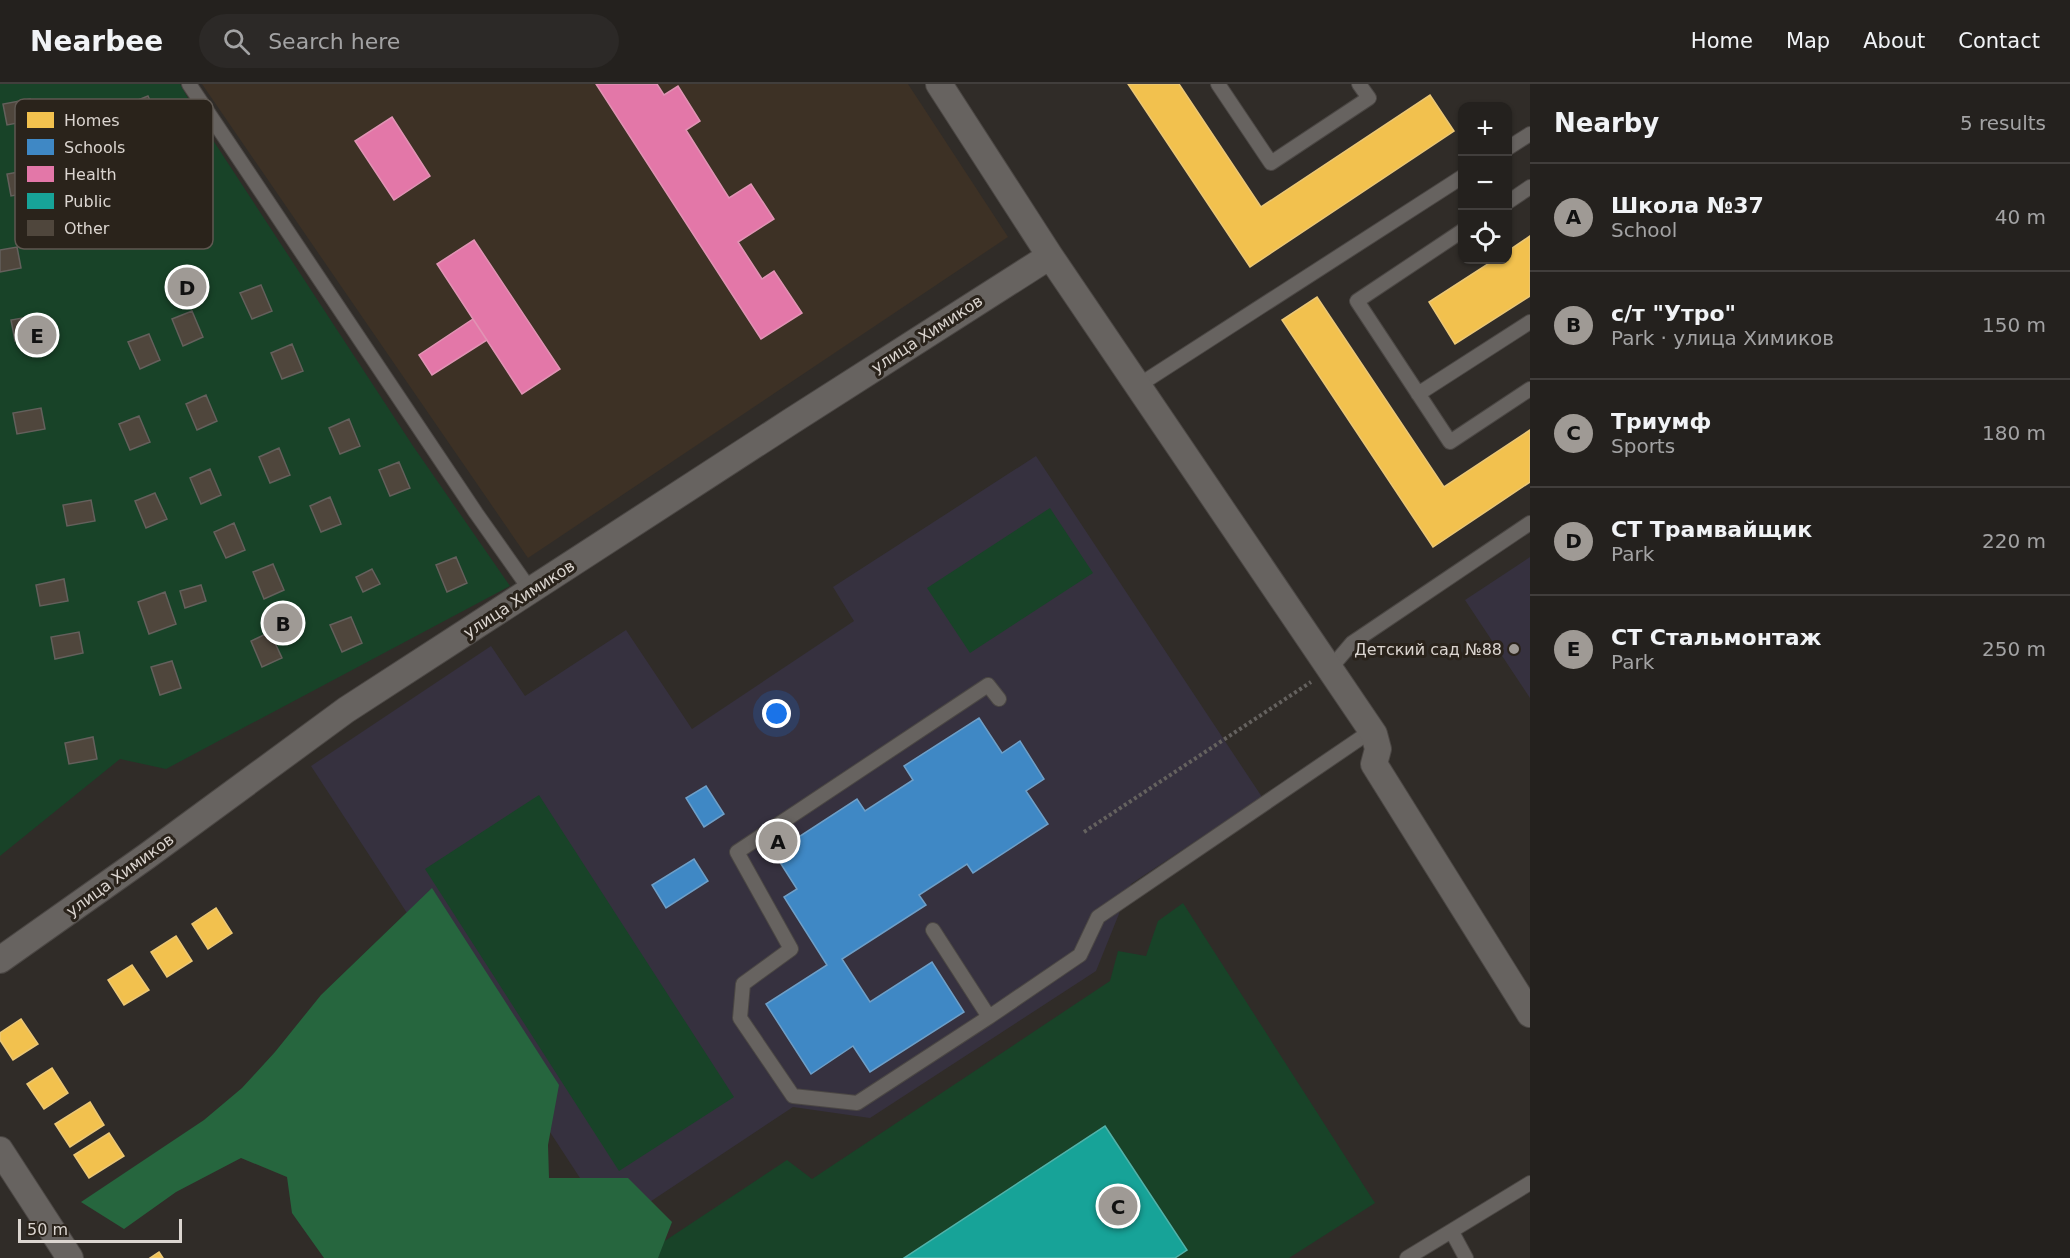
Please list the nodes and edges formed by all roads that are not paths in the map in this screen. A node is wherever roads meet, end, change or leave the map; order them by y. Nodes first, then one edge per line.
1 (189, 84) edge
2 (939, 84) edge
3 (1218, 84) edge
4 (1359, 84) edge
5 (199, 99) edge
6 (213, 120) edge
7 (1530, 134) edge
8 (1512, 145) edge
9 (1458, 180) edge
10 (1530, 187) edge
11 (1512, 199) edge
12 (1458, 234) edge
13 (1050, 256) junction
14 (1530, 322) edge
15 (1139, 385) junction
16 (1530, 389) edge
17 (1418, 394) junction
18 (1530, 523) edge
19 (531, 591) junction
20 (1329, 670) junction
21 (999, 699) dead end
22 (1371, 731) junction
23 (933, 930) dead end
24 (0, 960) edge
25 (1530, 1014) edge
26 (989, 1017) junction
27 (0, 1150) edge
28 (1530, 1183) edge
29 (1452, 1232) junction
30 (70, 1258) edge
31 (1407, 1258) edge
32 (1466, 1258) edge

1 - 5 lane
2 - 13 street
3 - 4 lane
6 - 19 lane
7 - 8 lane
9 - 15 lane
10 - 11 lane
12 - 17 lane
13 - 15 street
13 - 19 street, улица Химиков
14 - 17 lane
15 - 20 street
16 - 17 lane
18 - 20 lane
19 - 24 street, улица Химиков
20 - 22 street
21 - 26 lane
22 - 25 street
22 - 26 lane
23 - 26 lane
27 - 30 street
28 - 29 lane
29 - 31 lane
29 - 32 lane

